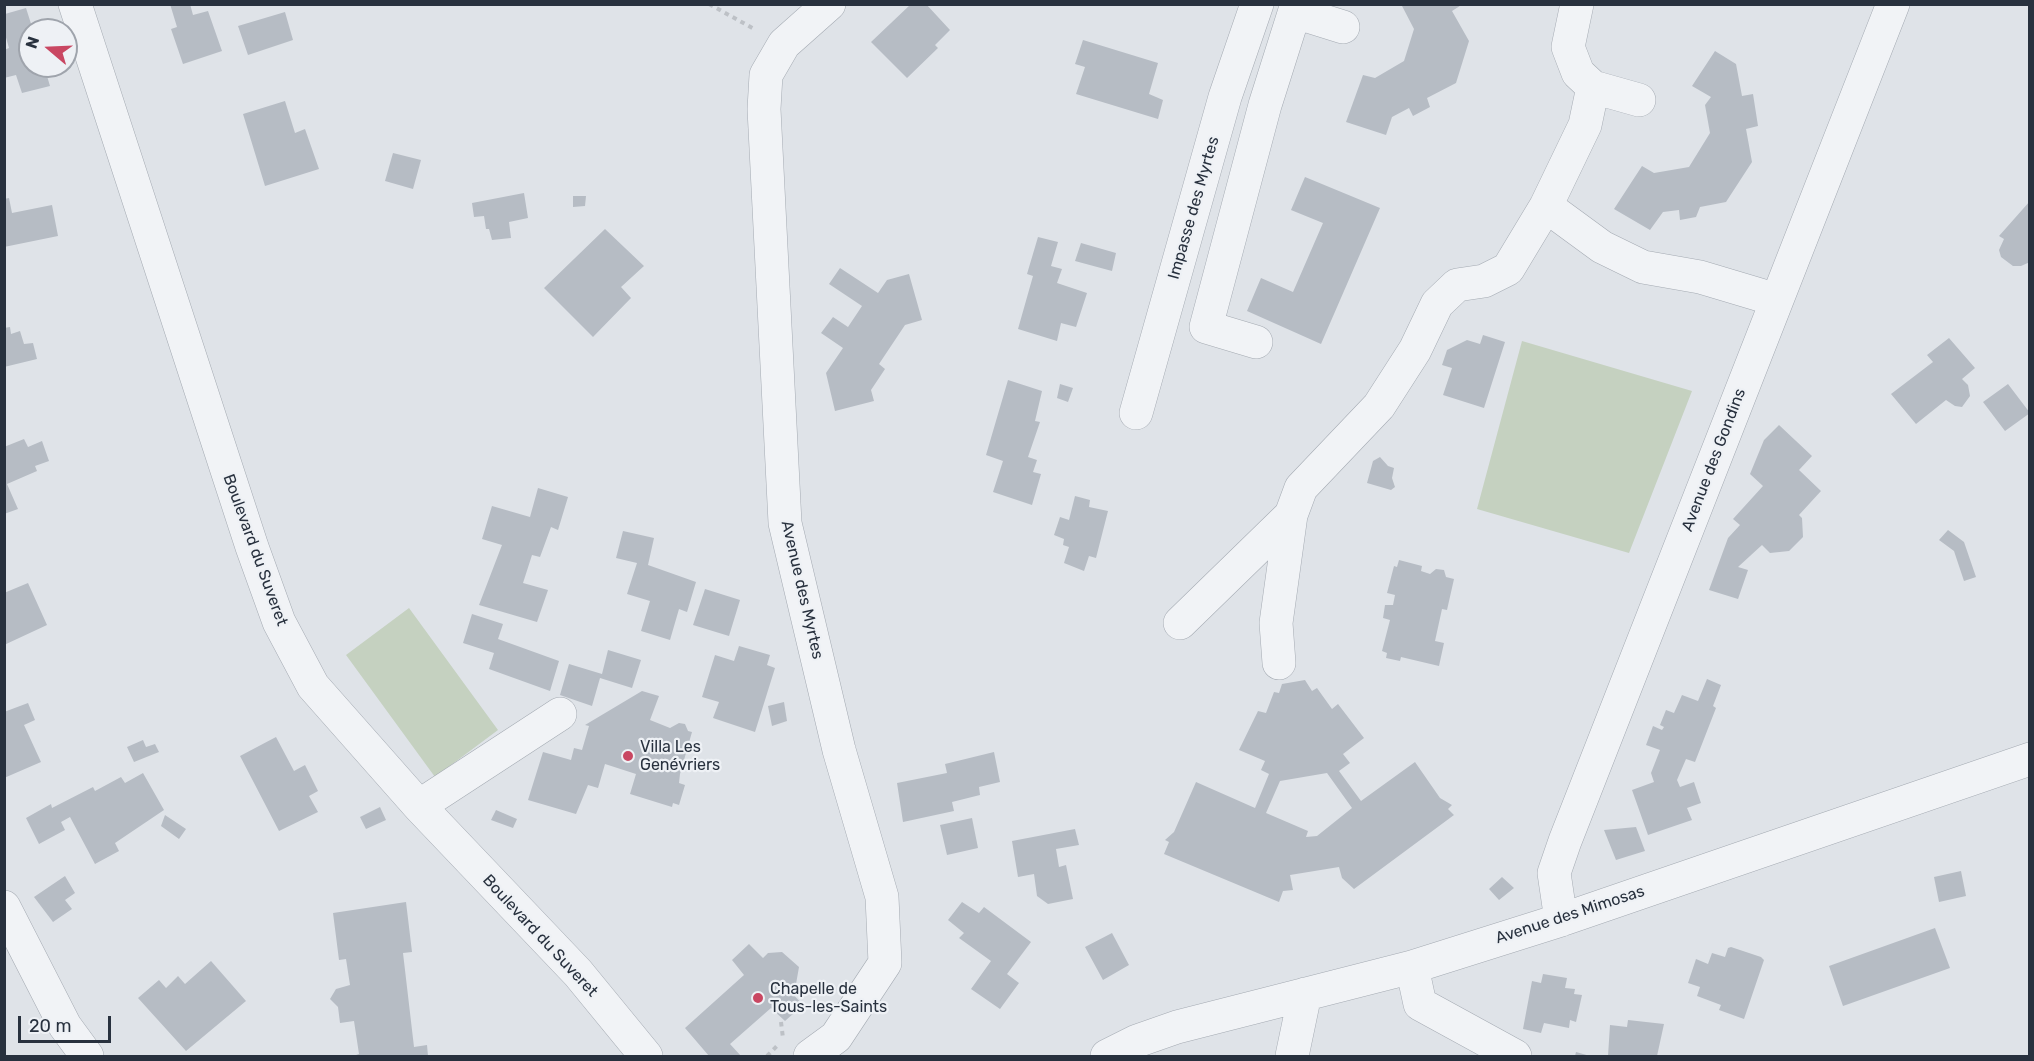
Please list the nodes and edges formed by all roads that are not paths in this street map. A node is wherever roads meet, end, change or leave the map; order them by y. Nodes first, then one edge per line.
1 (75, 4) edge
2 (829, 4) edge
3 (1257, 4) edge
4 (1577, 4) edge
5 (1893, 4) edge
6 (1296, 8) edge
7 (1343, 27) dead end
8 (1593, 87) junction
9 (1639, 100) dead end
10 (1546, 206) junction
11 (1777, 300) junction
12 (1256, 342) dead end
13 (1136, 413) dead end
14 (1291, 515) junction
15 (1180, 623) dead end
16 (1279, 663) dead end
17 (560, 714) dead end
18 (2030, 759) edge
19 (420, 806) junction
20 (4, 907) edge
21 (1561, 920) junction
22 (1412, 967) junction
23 (1305, 994) junction
24 (87, 1056) edge
25 (646, 1056) edge
26 (810, 1056) edge
27 (1107, 1056) edge
28 (1292, 1056) edge
29 (1515, 1056) edge

1 - 19 street, Boulevard du Suveret
2 - 26 street, Avenue des Myrtes
3 - 13 street, Impasse des Myrtes
4 - 8 street
5 - 11 street, Avenue des Gondins
6 - 7 street
6 - 12 street
8 - 9 street
8 - 10 street
10 - 11 street
10 - 14 street
11 - 21 street, Avenue des Gondins
14 - 15 street
14 - 16 street
17 - 19 street
18 - 21 street, Avenue des Mimosas
19 - 25 street, Boulevard du Suveret
20 - 24 street
21 - 22 street, Avenue des Mimosas
22 - 23 street, Avenue des Mimosas
22 - 29 street
23 - 27 street, Avenue des Mimosas
23 - 28 street

